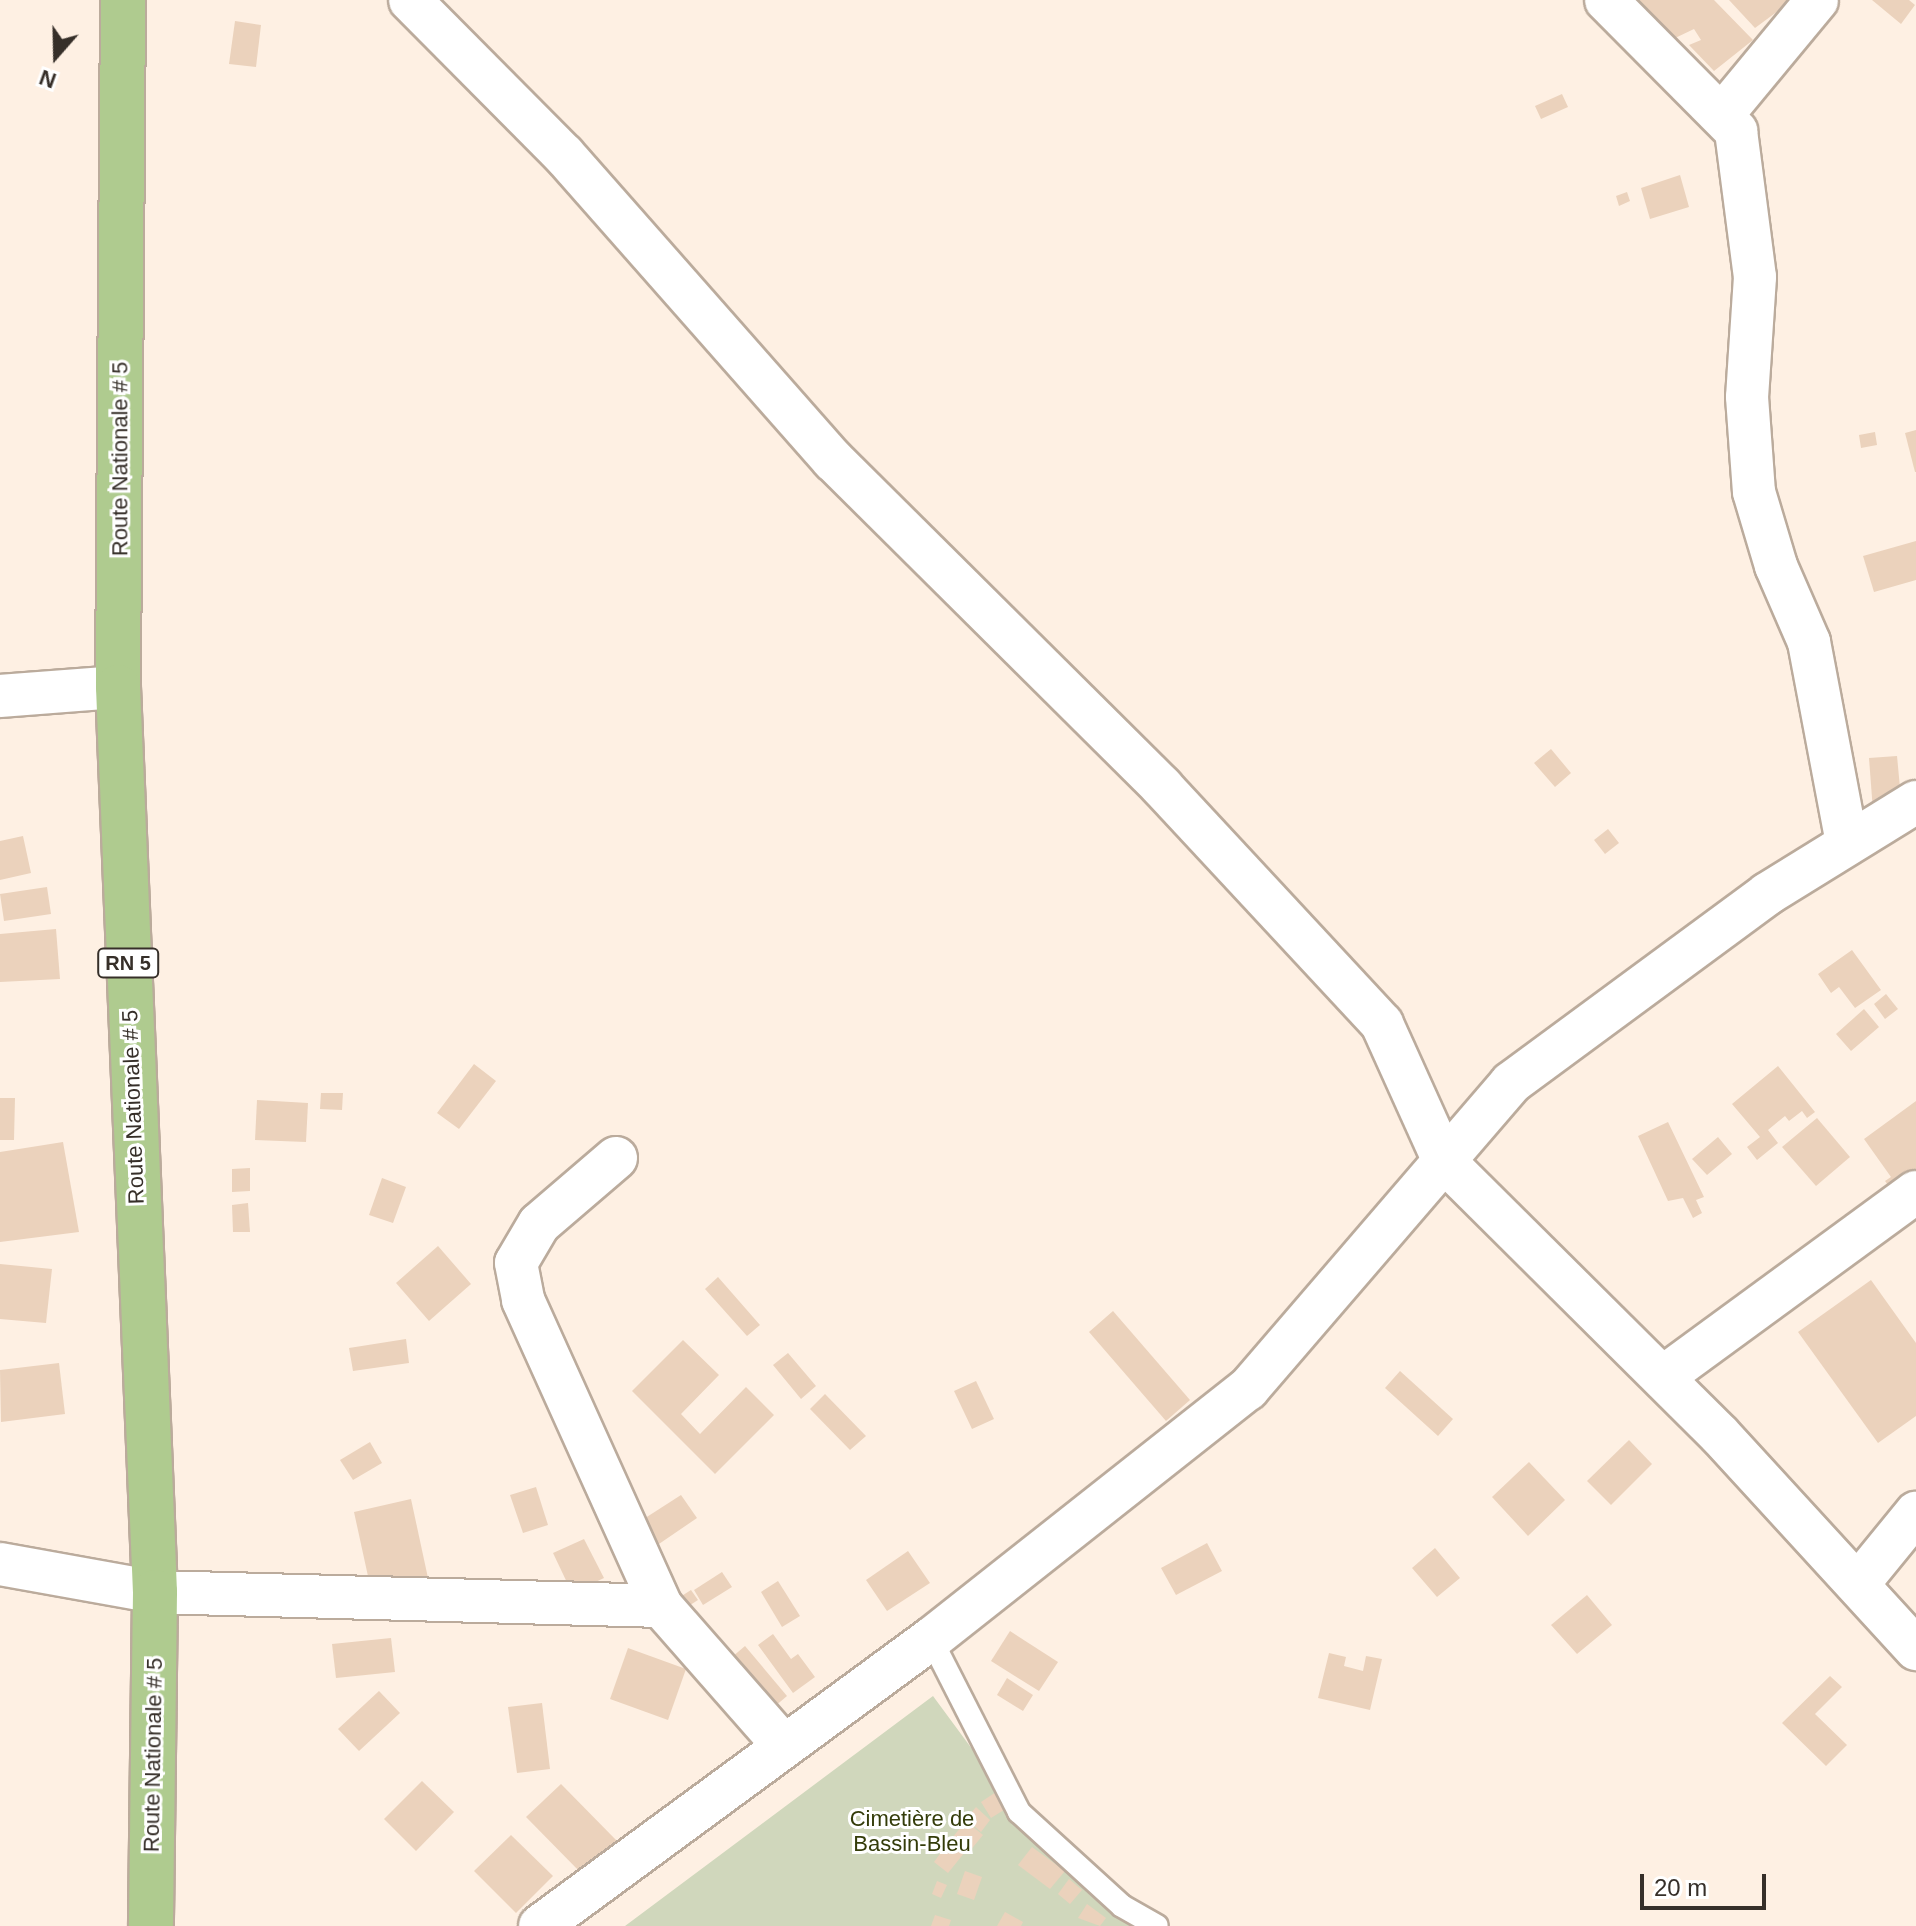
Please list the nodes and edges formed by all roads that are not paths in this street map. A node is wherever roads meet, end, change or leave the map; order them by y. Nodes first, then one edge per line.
1 (123, 0) edge
2 (410, 0) edge
3 (1606, 0) edge
4 (1817, 0) edge
5 (1722, 115) junction
6 (118, 687) junction
7 (0, 696) edge
8 (1916, 802) edge
9 (1847, 843) junction
10 (616, 1158) dead end
11 (1444, 1161) junction
12 (1916, 1192) edge
13 (1663, 1377) junction
14 (1916, 1513) edge
15 (0, 1564) edge
16 (1858, 1584) junction
17 (155, 1592) junction
18 (661, 1606) junction
19 (931, 1639) junction
20 (1916, 1649) edge
21 (784, 1746) junction
22 (151, 1926) edge
23 (540, 1926) edge
24 (1157, 1926) edge

1 - 6 main road, Route Nationale # 5 / RN 5
2 - 11 street
3 - 5 street
4 - 5 street
5 - 9 street
6 - 7 street
6 - 17 main road, Route Nationale # 5 / RN 5
8 - 9 street
9 - 11 street
10 - 18 street
11 - 13 street
11 - 19 street
12 - 13 street
13 - 16 street
14 - 16 street
15 - 17 street
16 - 20 street
17 - 18 street
17 - 22 main road, Route Nationale # 5 / RN 5
18 - 21 street
19 - 21 street
19 - 24 lane
21 - 23 street

